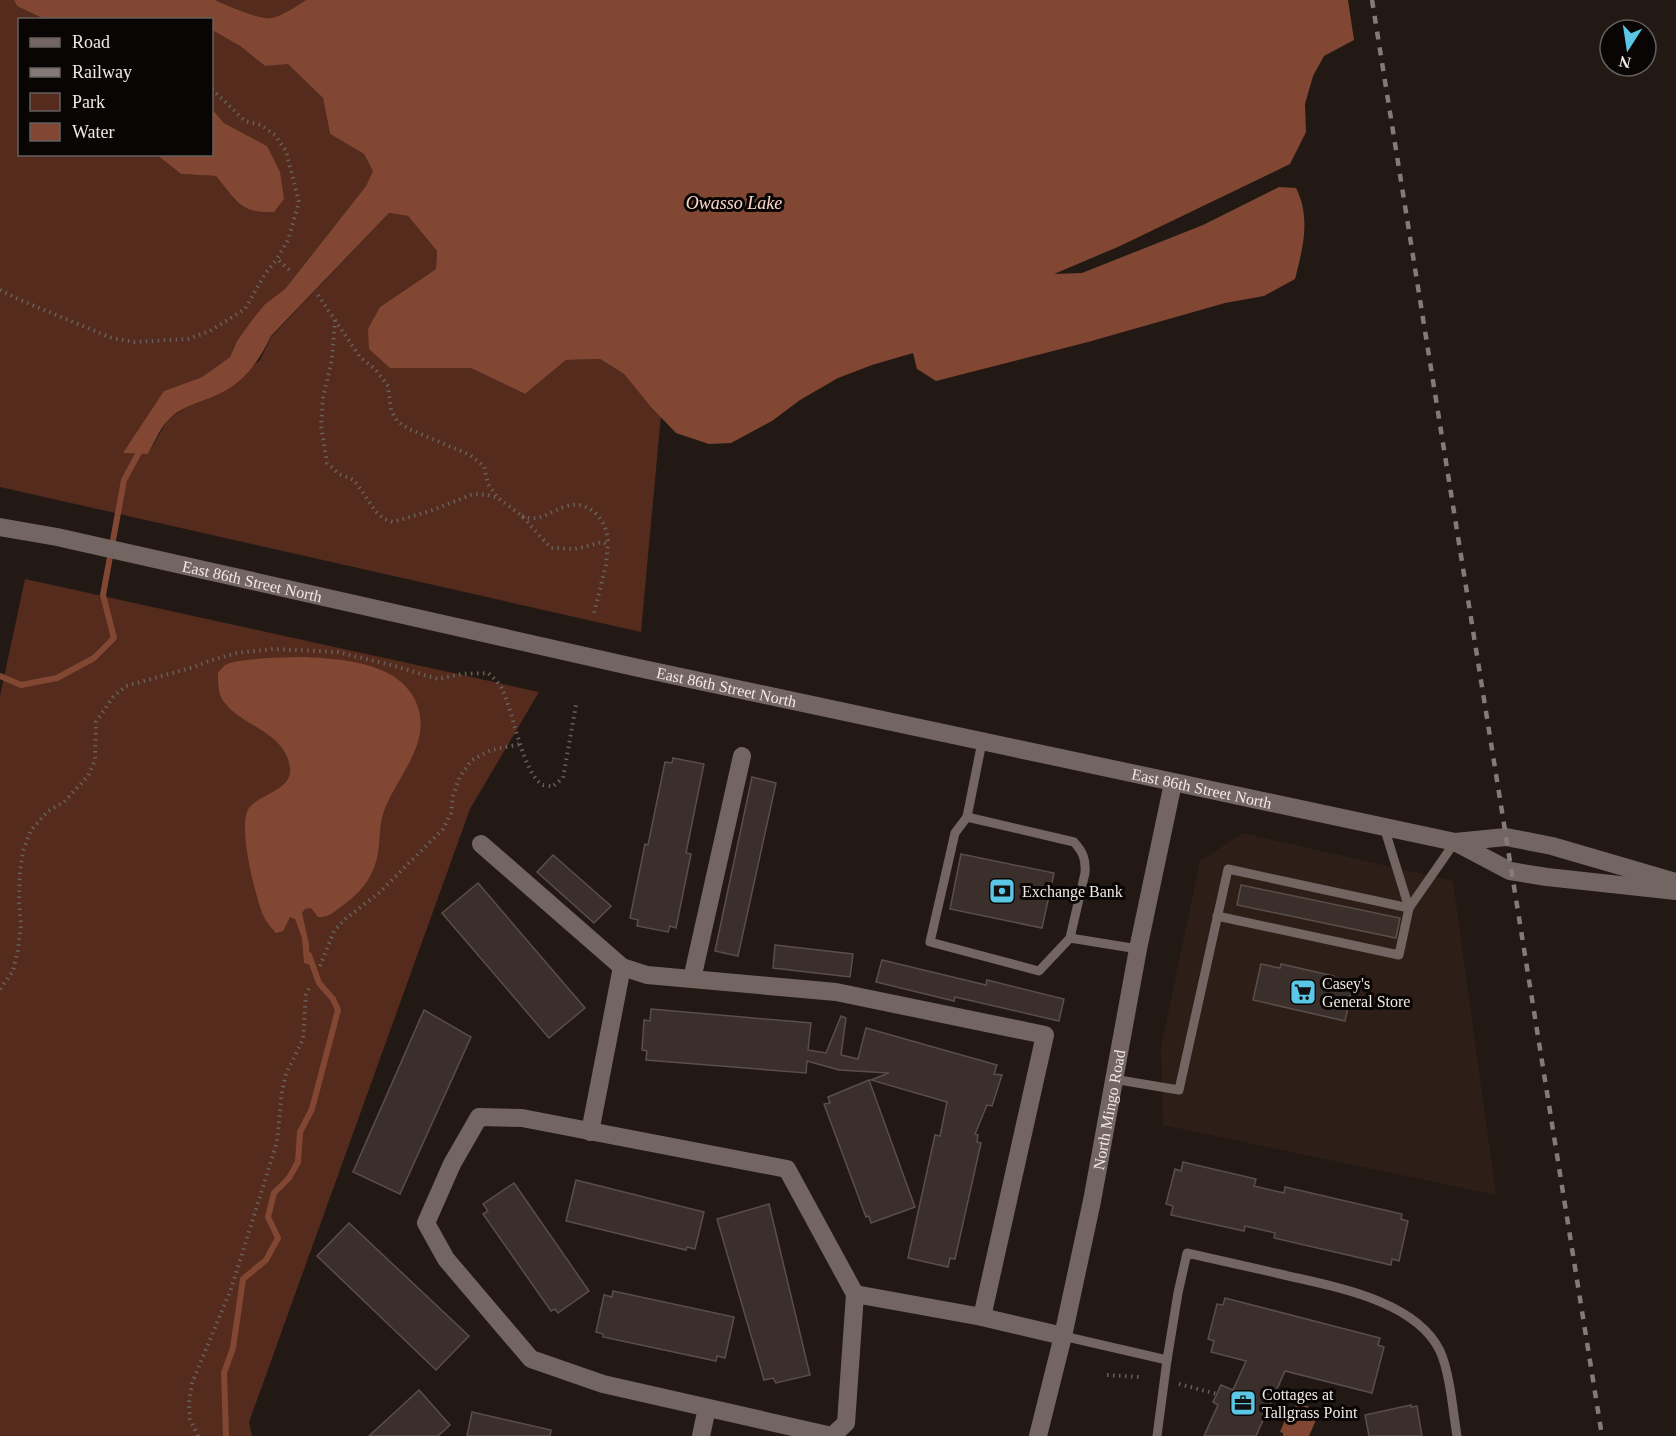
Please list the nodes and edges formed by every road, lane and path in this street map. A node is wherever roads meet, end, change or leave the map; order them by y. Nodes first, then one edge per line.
1 (213, 90) edge
2 (277, 259) junction
3 (292, 272) dead end
4 (0, 290) edge
5 (318, 295) dead end
6 (335, 320) junction
7 (498, 498) junction
8 (521, 515) junction
9 (0, 527) edge
10 (608, 545) junction
11 (594, 613) dead end
12 (576, 705) dead end
13 (982, 742) junction
14 (520, 744) junction
15 (742, 756) dead end
16 (1173, 783) junction
17 (967, 817) junction
18 (1384, 827) junction
19 (1455, 842) junction
20 (481, 844) dead end
21 (1676, 882) edge
22 (1676, 891) edge
23 (1409, 908) junction
24 (1217, 916) junction
25 (1070, 938) junction
26 (1138, 949) junction
27 (320, 966) dead end
28 (622, 967) junction
29 (692, 979) junction
30 (310, 986) dead end
31 (0, 989) edge
32 (1113, 1079) junction
33 (590, 1132) junction
34 (855, 1294) junction
35 (982, 1317) junction
36 (1063, 1336) junction
37 (1167, 1360) junction
38 (1107, 1375) dead end
39 (1139, 1377) dead end
40 (1179, 1384) dead end
41 (1217, 1394) dead end
42 (707, 1408) junction
43 (198, 1436) edge
44 (701, 1436) edge
45 (1038, 1436) edge
46 (1157, 1436) edge
47 (1457, 1436) edge

1 - 2 path
2 - 3 path
2 - 4 path
5 - 6 path
6 - 7 path
6 - 7 path
7 - 8 path
8 - 10 path
8 - 10 path
9 - 13 street, East 86th Street North
10 - 11 path
12 - 14 path
13 - 16 street, East 86th Street North
13 - 17 lane
14 - 27 path
14 - 31 path
15 - 29 street
16 - 18 street, East 86th Street North
16 - 26 street, North Mingo Road
17 - 25 lane
17 - 25 lane
18 - 19 street, East 86th Street North
18 - 23 lane
19 - 21 street, East 86th Street North
19 - 22 street, East 86th Street North
19 - 23 lane
20 - 28 street
23 - 24 lane
23 - 24 lane
24 - 32 lane
25 - 26 lane
26 - 32 street, North Mingo Road
28 - 29 street
28 - 33 street
29 - 35 street
30 - 43 path
32 - 36 street, North Mingo Road
33 - 34 street
33 - 42 street
34 - 35 street
34 - 42 street
35 - 36 street
36 - 37 lane
36 - 45 street, North Mingo Road
37 - 46 lane
37 - 47 lane
38 - 39 path
40 - 41 path
42 - 44 street

